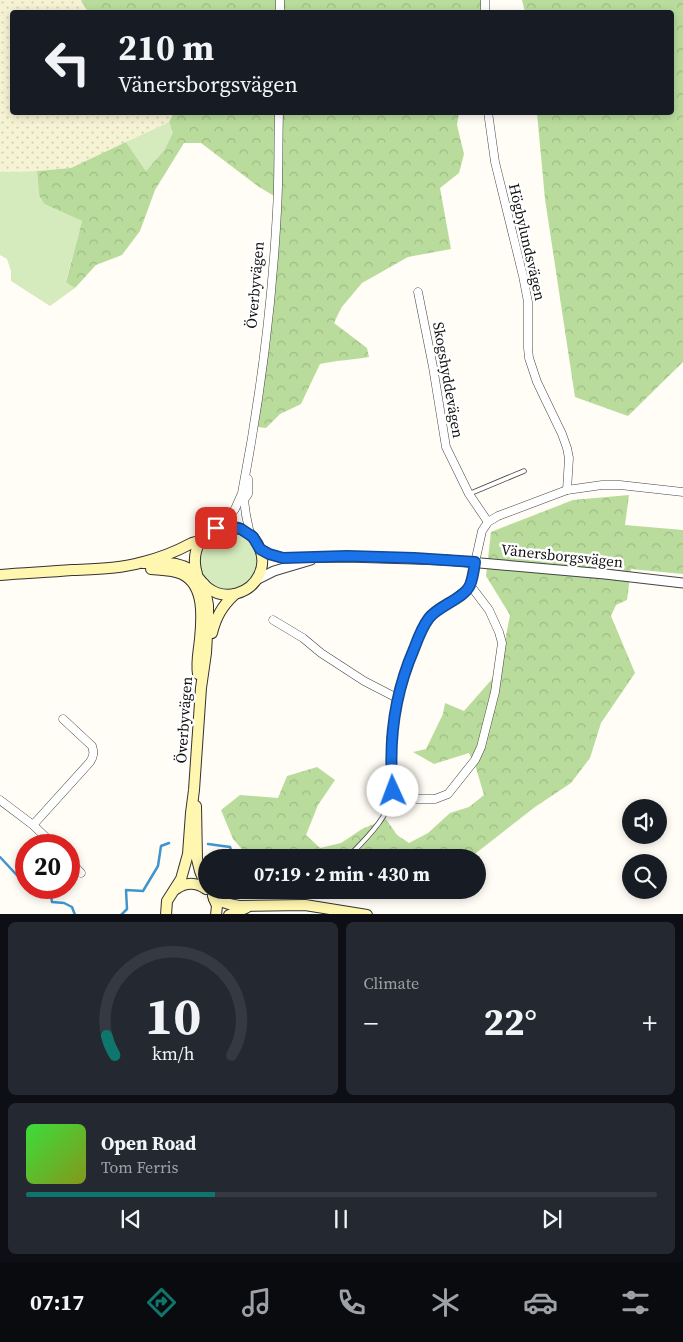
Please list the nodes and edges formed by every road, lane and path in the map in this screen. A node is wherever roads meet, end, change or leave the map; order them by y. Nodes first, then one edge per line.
1 (279, 115) edge
2 (488, 115) edge
3 (418, 292) dead end
4 (248, 460) junction
5 (524, 471) dead end
6 (567, 490) junction
7 (683, 492) edge
8 (469, 494) junction
9 (488, 522) junction
10 (221, 527) junction
11 (250, 534) junction
12 (202, 539) junction
13 (260, 549) junction
14 (318, 558) junction
15 (475, 562) junction
16 (142, 563) junction
17 (115, 567) junction
18 (197, 574) junction
19 (0, 575) edge
20 (256, 580) junction
21 (683, 583) edge
22 (204, 584) junction
23 (470, 585) junction
24 (235, 594) junction
25 (273, 620) dead end
26 (206, 653) junction
27 (201, 688) junction
28 (397, 698) junction
29 (63, 719) dead end
30 (392, 785) junction
31 (194, 790) junction
32 (0, 800) edge
33 (32, 825) junction
34 (42, 834) edge
35 (355, 849) edge
36 (198, 862) edge
37 (198, 884) edge
38 (176, 889) junction
39 (213, 899) edge
40 (221, 899) edge
41 (249, 907) junction
42 (166, 914) edge
43 (216, 914) edge
44 (229, 914) edge
45 (367, 914) edge

1 - 4 street, Överbyvägen
2 - 6 street, Högbylundsvägen
3 - 8 street, Skogshyddevägen
4 - 10 street, Överbyvägen
4 - 11 street, Överbyvägen
5 - 8 lane
6 - 7 street
6 - 9 street
8 - 9 street, Skogshyddevägen
9 - 15 street
10 - 11 main road
10 - 12 main road
11 - 13 main road
12 - 16 main road
12 - 18 main road
13 - 14 street, Vänersborgsvägen
13 - 20 main road
14 - 15 street, Vänersborgsvägen
14 - 20 street, Vänersborgsvägen
15 - 21 street, Vänersborgsvägen
15 - 23 street
16 - 17 main road
16 - 18 main road
17 - 19 main road
17 - 27 main road
18 - 22 main road
20 - 24 main road, Vänersborgsvägen
22 - 24 main road
22 - 26 main road, Överbyvägen
23 - 28 street
23 - 30 street
24 - 26 main road, Överbyvägen
25 - 28 street
26 - 27 main road, Överbyvägen
27 - 31 main road, Överbyvägen
28 - 30 street
29 - 33 street
30 - 35 lane
31 - 36 main road, Överbyvägen
31 - 38 main road, Överbyvägen
32 - 33 street
33 - 34 street
37 - 38 main road
38 - 42 main road, Överbyvägen
39 - 43 main road, Överbyvägen
40 - 41 main road
41 - 44 main road
41 - 45 main road

